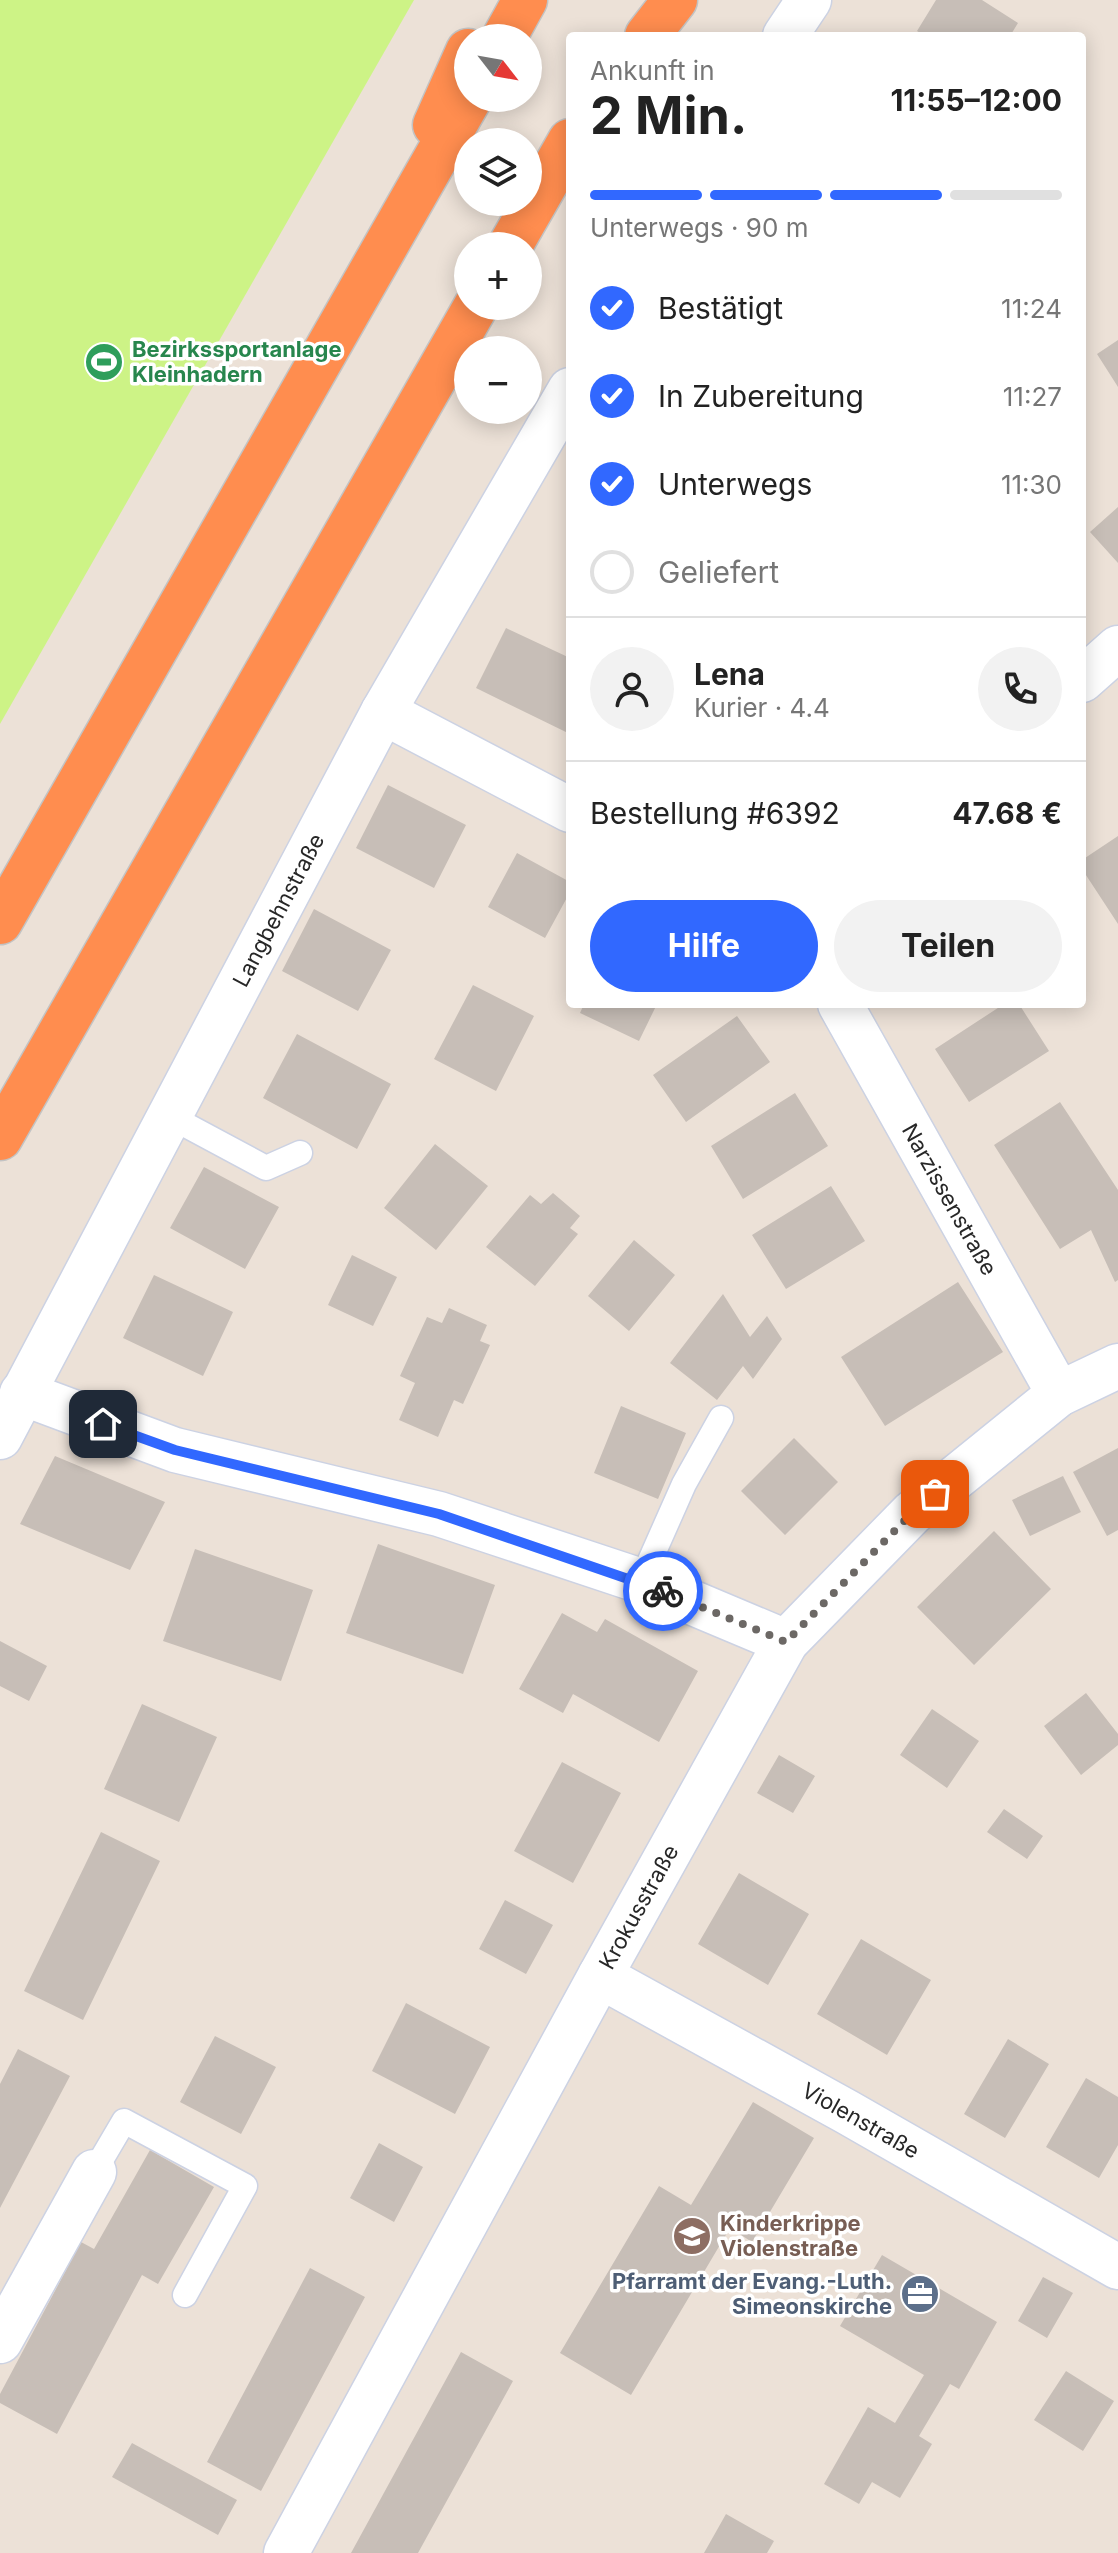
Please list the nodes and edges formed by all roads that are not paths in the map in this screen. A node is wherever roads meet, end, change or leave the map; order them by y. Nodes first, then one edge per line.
1 (490, 0) edge
2 (525, 0) edge
3 (650, 0) edge
4 (675, 0) edge
5 (809, 0) edge
6 (480, 24) edge
7 (512, 24) edge
8 (631, 32) edge
9 (650, 32) edge
10 (788, 32) edge
11 (454, 83) edge
12 (462, 112) edge
13 (566, 148) edge
14 (518, 232) edge
15 (365, 286) junction
16 (468, 320) edge
17 (566, 397) edge
18 (1118, 648) edge
19 (1086, 676) edge
20 (383, 712) junction
21 (566, 808) edge
22 (0, 922) edge
23 (842, 1008) edge
24 (169, 1116) junction
25 (0, 1138) edge
26 (300, 1153) dead end
27 (1118, 1366) edge
28 (22, 1393) junction
29 (1059, 1394) junction
30 (721, 1418) dead end
31 (0, 1437) edge
32 (641, 1581) junction
33 (786, 1642) junction
34 (600, 1976) junction
35 (94, 2172) joint
36 (1118, 2267) edge
37 (185, 2295) dead end
38 (0, 2341) edge
39 (286, 2553) edge

1 - 6 highway
2 - 7 highway
3 - 8 highway
4 - 9 highway
5 - 10 street
11 - 15 highway
12 - 15 highway
13 - 14 highway
15 - 22 highway
16 - 25 highway
17 - 20 street, Langbehnstraße
18 - 19 street
20 - 21 street
20 - 24 street, Langbehnstraße
23 - 29 street, Narzissenstraße
24 - 26 lane
24 - 28 street, Langbehnstraße
27 - 29 street, Krokusstraße
28 - 31 street, Langbehnstraße
28 - 32 street
29 - 33 street, Krokusstraße
30 - 32 lane
32 - 33 street
33 - 34 street, Krokusstraße
34 - 36 street, Violenstraße
34 - 39 street, Krokusstraße
35 - 37 lane
35 - 38 street

